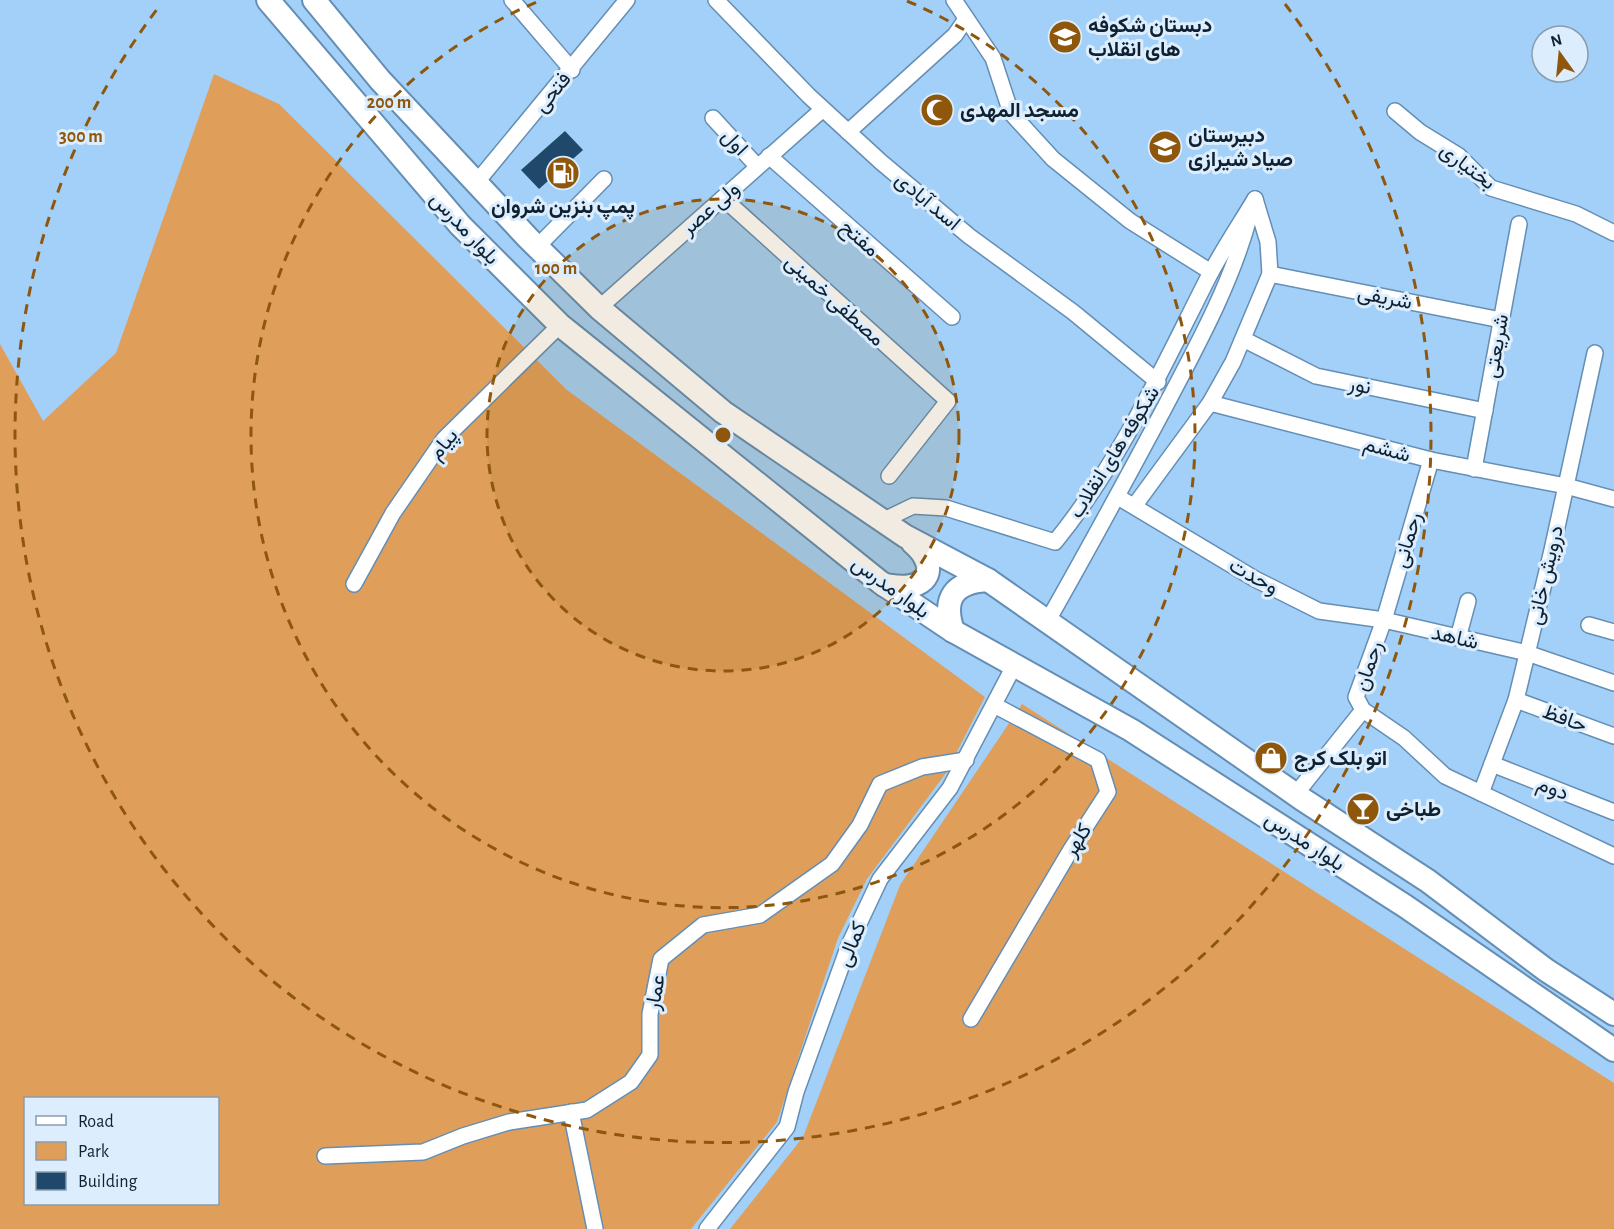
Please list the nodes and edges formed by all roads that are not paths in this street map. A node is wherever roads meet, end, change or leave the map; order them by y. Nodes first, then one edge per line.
1 (268, 0) edge
2 (314, 0) edge
3 (512, 0) edge
4 (626, 0) edge
5 (954, 0) edge
6 (722, 3) edge
7 (966, 19) junction
8 (572, 70) junction
9 (823, 109) junction
10 (1395, 111) dead end
11 (713, 118) dead end
12 (848, 132) junction
13 (763, 161) junction
14 (604, 179) dead end
15 (476, 183) junction
16 (723, 198) junction
17 (1255, 199) junction
18 (1518, 224) dead end
19 (1614, 233) edge
20 (537, 247) junction
21 (1211, 272) junction
22 (1270, 273) junction
23 (599, 308) junction
24 (952, 317) dead end
25 (1501, 320) junction
26 (560, 325) junction
27 (1243, 339) junction
28 (1594, 353) dead end
29 (1158, 382) junction
30 (1210, 403) junction
31 (1485, 411) junction
32 (1431, 460) junction
33 (1474, 469) junction
34 (889, 476) dead end
35 (1566, 486) junction
36 (1118, 497) junction
37 (1614, 499) edge
38 (1135, 506) junction
39 (882, 521) junction
40 (905, 536) junction
41 (988, 580) junction
42 (354, 584) dead end
43 (884, 585) junction
44 (1468, 601) dead end
45 (1383, 620) junction
46 (1047, 622) junction
47 (1589, 625) dead end
48 (953, 631) junction
49 (1614, 632) edge
50 (1458, 638) junction
51 (1527, 653) junction
52 (1014, 666) junction
53 (1614, 683) edge
54 (1516, 700) junction
55 (994, 705) junction
56 (1363, 710) junction
57 (1614, 736) edge
58 (966, 760) junction
59 (1492, 764) junction
60 (1481, 793) junction
61 (1295, 795) junction
62 (1614, 812) edge
63 (1614, 856) edge
64 (1546, 970) junction
65 (1614, 1004) edge
66 (1614, 1014) edge
67 (971, 1019) dead end
68 (1614, 1050) edge
69 (571, 1112) junction
70 (325, 1156) dead end
71 (596, 1229) edge
72 (707, 1229) edge

1 - 26 highway, بلوار مدرس
2 - 15 highway, بلوار مدرس
3 - 8 street
4 - 8 street, فتحی
5 - 7 street
6 - 9 street, اسد آبادی
7 - 12 street
7 - 21 street
8 - 15 street, فتحی
9 - 12 street, اسد آبادی
9 - 13 street, ولی عصر
10 - 19 street, بختیاری
11 - 13 street, اول
12 - 29 street, اسد آبادی
13 - 16 street, ولی عصر
13 - 24 street, مفتح
14 - 20 street
15 - 20 highway, بلوار مدرس
16 - 23 street, ولی عصر
16 - 34 street, مصطفی خمینی
17 - 21 street, شکوفه های انقلاب
17 - 22 street
17 - 36 street, شکوفه های انقلاب
18 - 25 street, شریعتی
20 - 23 highway, بلوار مدرس
21 - 29 street, شکوفه های انقلاب
22 - 25 street, شریفی
22 - 27 street
23 - 39 highway, بلوار مدرس
25 - 31 street, شریعتی
26 - 42 street, پیام
26 - 43 highway, بلوار مدرس
27 - 30 street
27 - 31 street, نور
28 - 35 street, درویش خانی
29 - 39 street, شکوفه های انقلاب
30 - 32 street, ششم
30 - 38 street
31 - 33 street, شریعتی
32 - 33 street, ششم
32 - 45 street, رحمانی
33 - 35 street, ششم
35 - 37 street, ششم
35 - 51 street, درویش خانی
36 - 38 street, شکوفه های انقلاب
36 - 46 street, شکوفه های انقلاب
38 - 45 street, وحدت
39 - 40 highway, بلوار مدرس
40 - 41 highway, بلوار مدرس
40 - 43 highway
41 - 46 highway, بلوار مدرس
41 - 48 highway
43 - 48 highway, بلوار مدرس
44 - 50 street
45 - 50 street, شاهد
45 - 56 street, رحمان
46 - 61 highway, بلوار مدرس
47 - 49 street
48 - 52 highway, بلوار مدرس
50 - 51 street, شاهد
51 - 53 street, شاهد
51 - 54 street, درویش خانی
52 - 55 street, کمالی
52 - 68 highway, بلوار مدرس
54 - 57 street, حافظ
54 - 59 street, درویش خانی
55 - 58 street, کمالی
55 - 67 street, کلهر
56 - 60 street
56 - 61 street
58 - 69 street, عمار
58 - 72 street, کمالی
59 - 60 street, درویش خانی
59 - 62 street, دوم
60 - 63 street
61 - 64 highway, بلوار مدرس
64 - 65 highway
64 - 66 highway
69 - 70 street, عمار
69 - 71 street

